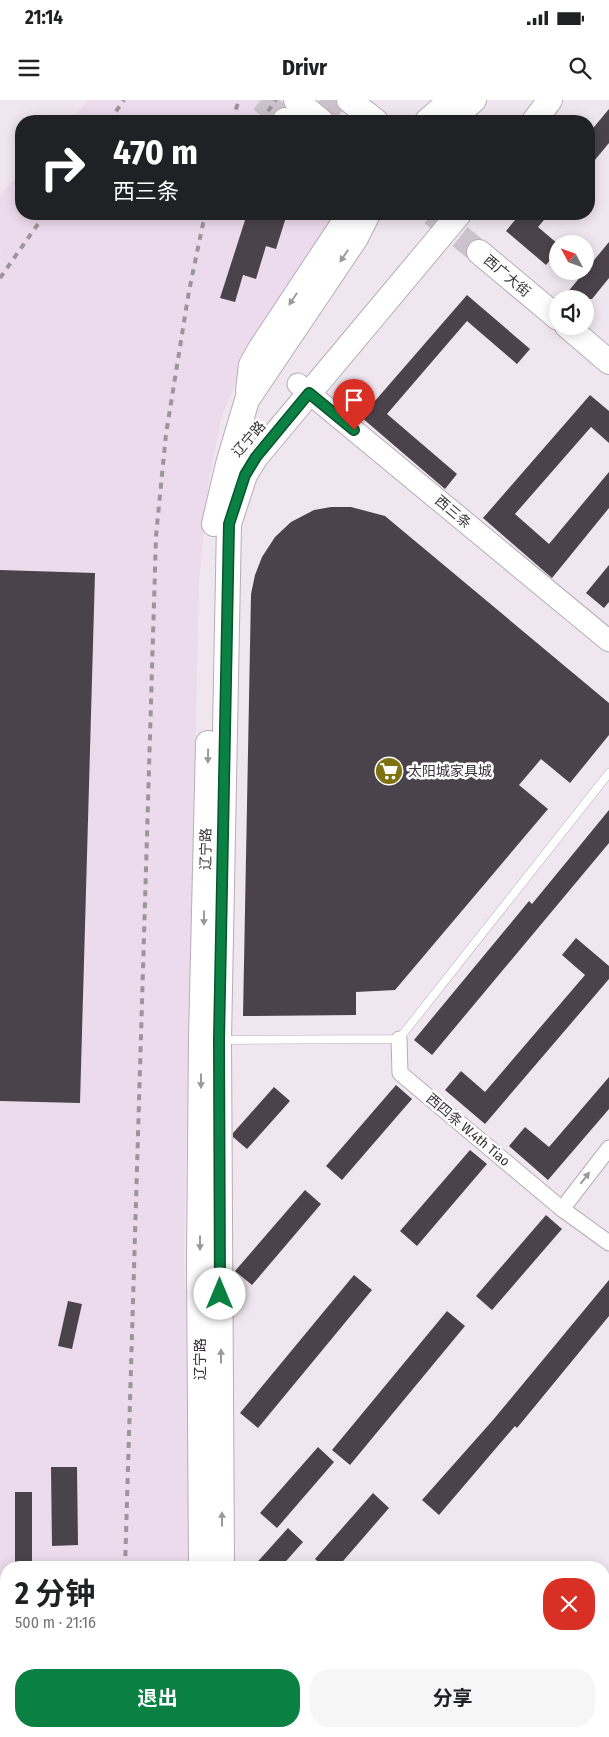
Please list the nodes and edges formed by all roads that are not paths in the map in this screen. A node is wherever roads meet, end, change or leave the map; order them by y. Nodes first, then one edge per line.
1 (350, 100) edge
2 (451, 100) edge
3 (474, 100) edge
4 (538, 100) edge
5 (550, 100) edge
6 (369, 115) edge
7 (433, 115) edge
8 (458, 115) edge
9 (527, 115) edge
10 (539, 115) edge
11 (344, 220) edge
12 (365, 220) edge
13 (440, 220) edge
14 (454, 220) edge
15 (549, 293) edge
16 (549, 309) edge
17 (594, 330) edge
18 (578, 335) edge
19 (609, 343) edge
20 (609, 362) edge
21 (303, 389) junction
22 (247, 400) junction
23 (228, 464) junction
24 (609, 641) edge
25 (609, 773) edge
26 (399, 1039) junction
27 (219, 1040) junction
28 (609, 1148) edge
29 (562, 1209) junction
30 (609, 1243) edge
31 (201, 1561) edge
32 (222, 1561) edge

1 - 6 main road
2 - 7 main road
3 - 8 main road
4 - 9 main road
5 - 10 main road
11 -> 22 main road
12 -> 22 main road
13 - 21 main road, 辽宁路
14 - 21 main road, 辽宁路
15 - 16 main road, 西广大街
17 - 19 main road
18 - 20 main road
21 - 23 main road, 辽宁路
21 - 24 street, 西三条
21 - 27 main road, 辽宁路
22 - 23 main road
23 -> 31 main road, 辽宁路
25 - 26 lane
26 - 27 lane
26 - 29 street, 西四条 W.4th Tiao
32 -> 27 main road, 辽宁路
29 -> 28 street
29 - 30 street, 西四条 W.4th Tiao

